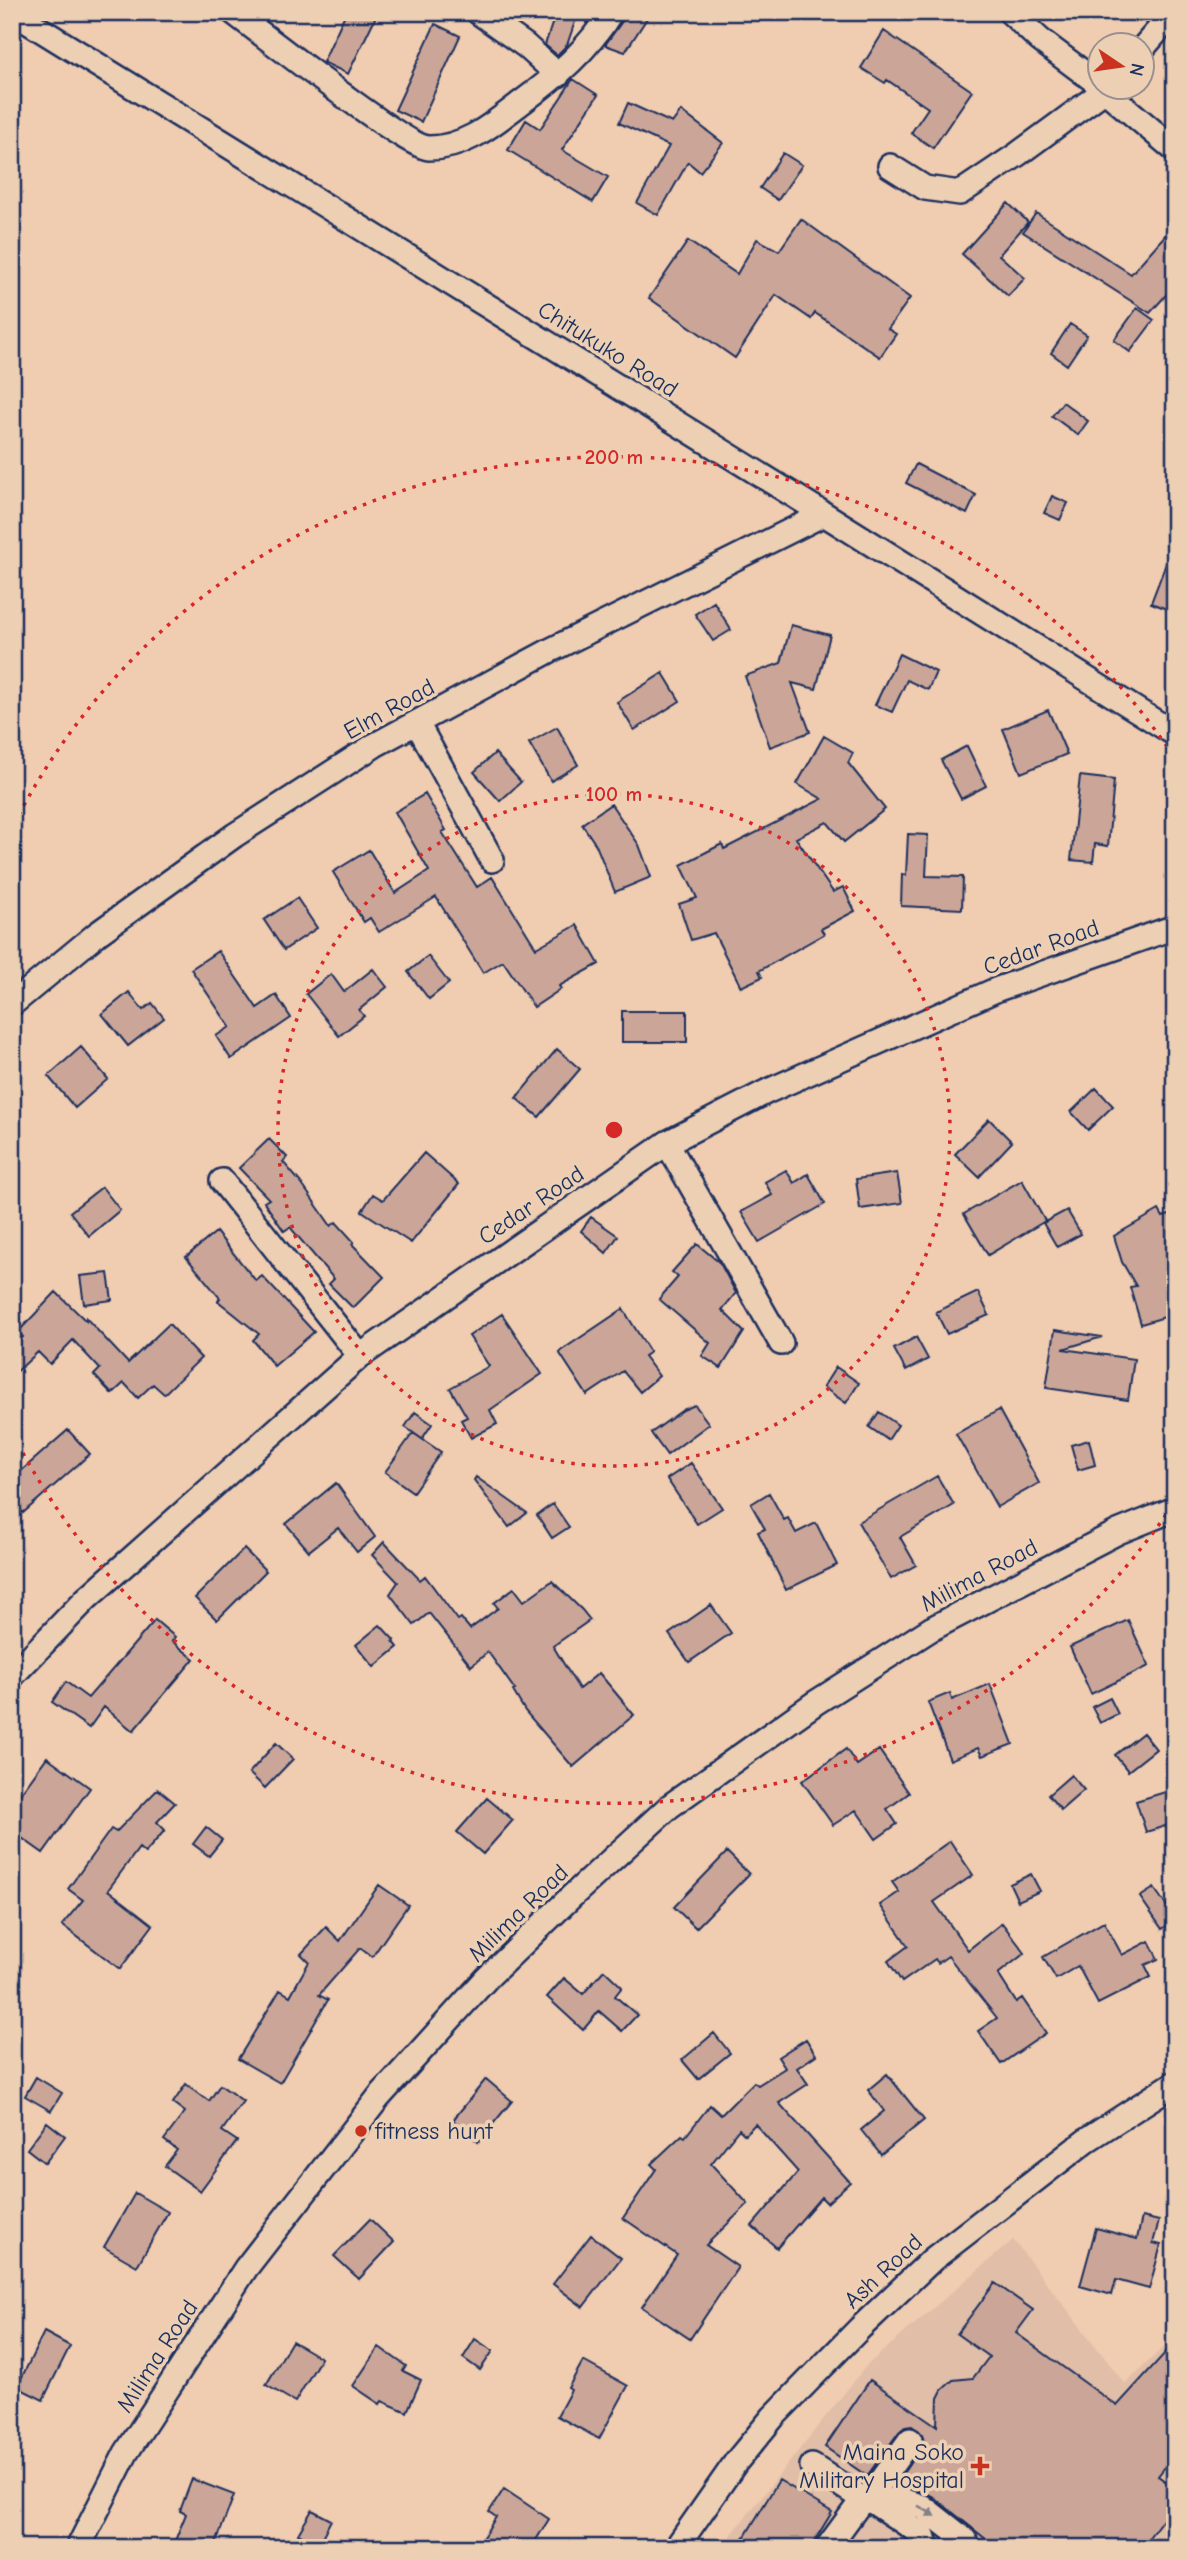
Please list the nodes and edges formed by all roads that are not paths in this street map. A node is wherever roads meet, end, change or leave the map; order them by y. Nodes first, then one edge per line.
1 (12, 12) edge
2 (233, 12) edge
3 (478, 12) edge
4 (611, 12) edge
5 (1010, 12) edge
6 (1174, 12) edge
7 (1156, 33) edge
8 (1086, 74) edge
9 (558, 75) junction
10 (1086, 102) edge
11 (1120, 102) edge
12 (1175, 150) edge
13 (890, 166) dead end
14 (824, 514) junction
15 (417, 723) junction
16 (1175, 734) edge
17 (492, 860) dead end
18 (1175, 927) edge
19 (12, 1004) edge
20 (667, 1143) junction
21 (222, 1181) dead end
22 (781, 1343) dead end
23 (360, 1356) junction
24 (1175, 1509) edge
25 (12, 1676) edge
26 (1175, 2083) edge
27 (910, 2440) dead end
28 (813, 2466) dead end
29 (870, 2501) junction
30 (78, 2548) edge
31 (676, 2548) edge
32 (827, 2548) edge
33 (928, 2548) edge
34 (965, 2548) edge

1 - 14 street, Chitukuko Road
2 - 9 street
3 - 9 street
4 - 9 street
5 - 8 street
6 - 7 street
10 - 13 street
11 - 12 street
14 - 15 street, Elm Road
14 - 16 street, Chitukuko Road
15 - 17 street
15 - 19 street, Elm Road
18 - 20 street, Cedar Road
20 - 22 street
20 - 23 street, Cedar Road
21 - 23 street
23 - 25 street, Cedar Road
24 - 30 street, Milima Road
26 - 31 street, Ash Road
27 - 29 street
28 - 29 street
29 - 32 street
29 - 33 street
29 -> 34 street

